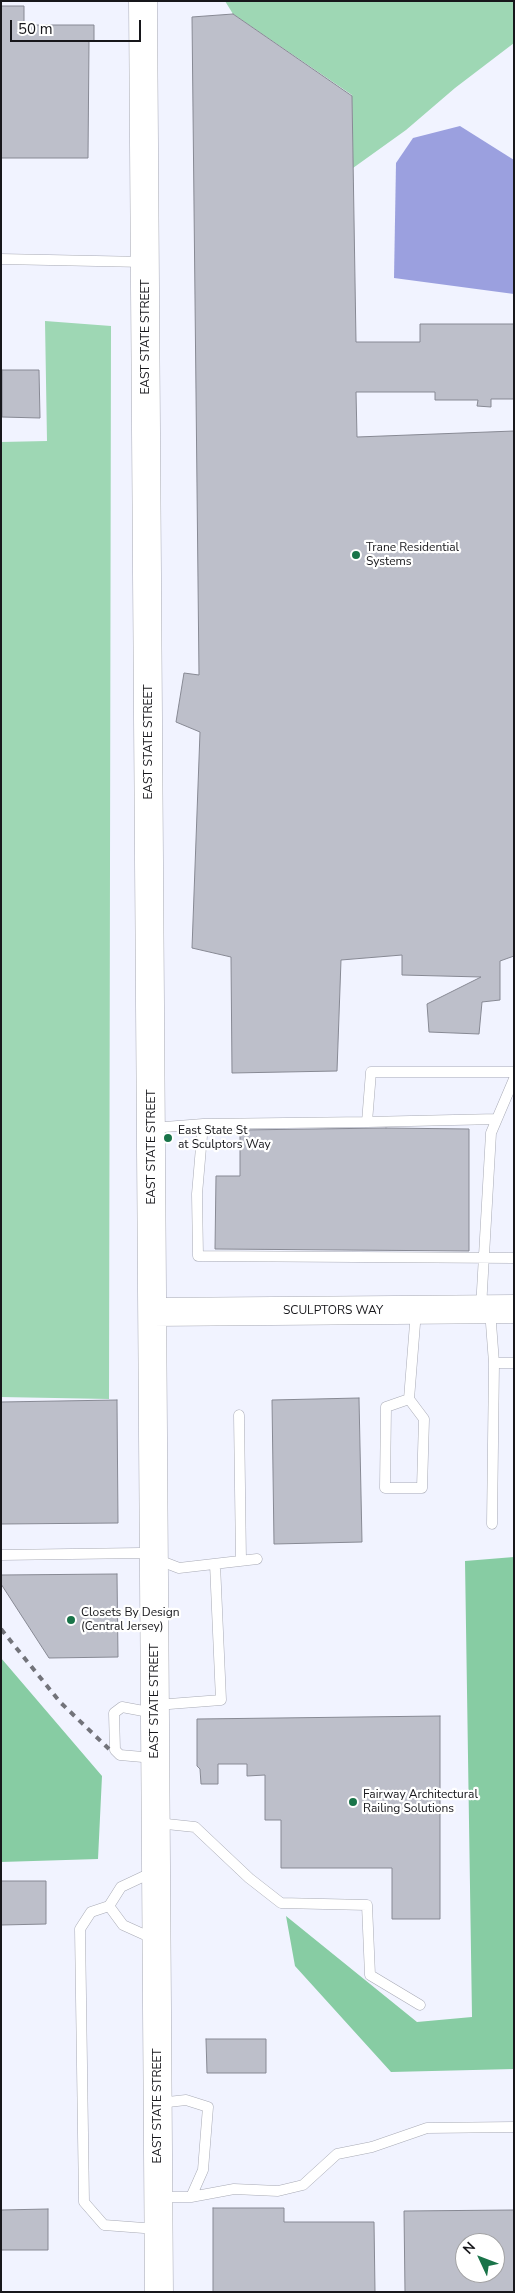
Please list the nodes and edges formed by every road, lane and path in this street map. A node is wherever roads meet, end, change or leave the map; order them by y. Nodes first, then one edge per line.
1 (143, 1) edge
2 (1, 259) edge
3 (145, 262) junction
4 (514, 1072) edge
5 (514, 1079) edge
6 (497, 1119) junction
7 (367, 1122) junction
8 (203, 1124) junction
9 (152, 1128) junction
10 (484, 1258) junction
11 (514, 1258) edge
12 (495, 1309) edge
13 (416, 1310) junction
14 (153, 1312) junction
15 (494, 1363) junction
16 (514, 1363) edge
17 (409, 1399) junction
18 (239, 1415) dead end
19 (492, 1524) dead end
20 (1, 1555) edge
21 (154, 1558) junction
22 (257, 1559) dead end
23 (241, 1561) junction
24 (215, 1564) junction
25 (155, 1709) junction
26 (156, 1758) junction
27 (156, 1823) junction
28 (157, 1871) junction
29 (109, 1906) junction
30 (157, 1940) junction
31 (420, 2005) dead end
32 (158, 2103) junction
33 (514, 2127) edge
34 (190, 2196) junction
35 (159, 2197) junction
36 (159, 2229) junction
37 (159, 2292) edge

1 - 3 street, EAST STATE STREET
2 - 3 lane
3 - 9 street, EAST STATE STREET
4 - 7 lane
5 - 6 lane
6 - 7 lane
6 - 10 lane
7 - 8 lane
8 - 9 lane
8 - 10 lane
9 - 14 street, EAST STATE STREET
10 - 11 lane
10 - 12 lane
12 - 13 street, SCULPTORS WAY
12 - 15 lane
13 - 14 street, SCULPTORS WAY
13 - 17 lane
14 - 21 street, EAST STATE STREET
15 - 16 lane
15 - 19 lane
17 - 17 lane
18 - 23 lane
20 - 21 lane
21 - 24 lane
21 - 25 street, EAST STATE STREET
22 - 23 lane
23 - 24 lane
24 - 25 lane
25 - 26 street, EAST STATE STREET
25 - 26 lane
26 - 27 street, EAST STATE STREET
27 - 28 street, EAST STATE STREET
27 - 31 lane
28 - 29 lane
28 - 30 street, EAST STATE STREET
29 - 30 lane
29 - 36 lane
30 - 32 street, EAST STATE STREET
32 - 34 lane
32 - 35 street, EAST STATE STREET
33 - 34 lane
34 - 35 lane
35 - 36 street, EAST STATE STREET
36 - 37 street, EAST STATE STREET

